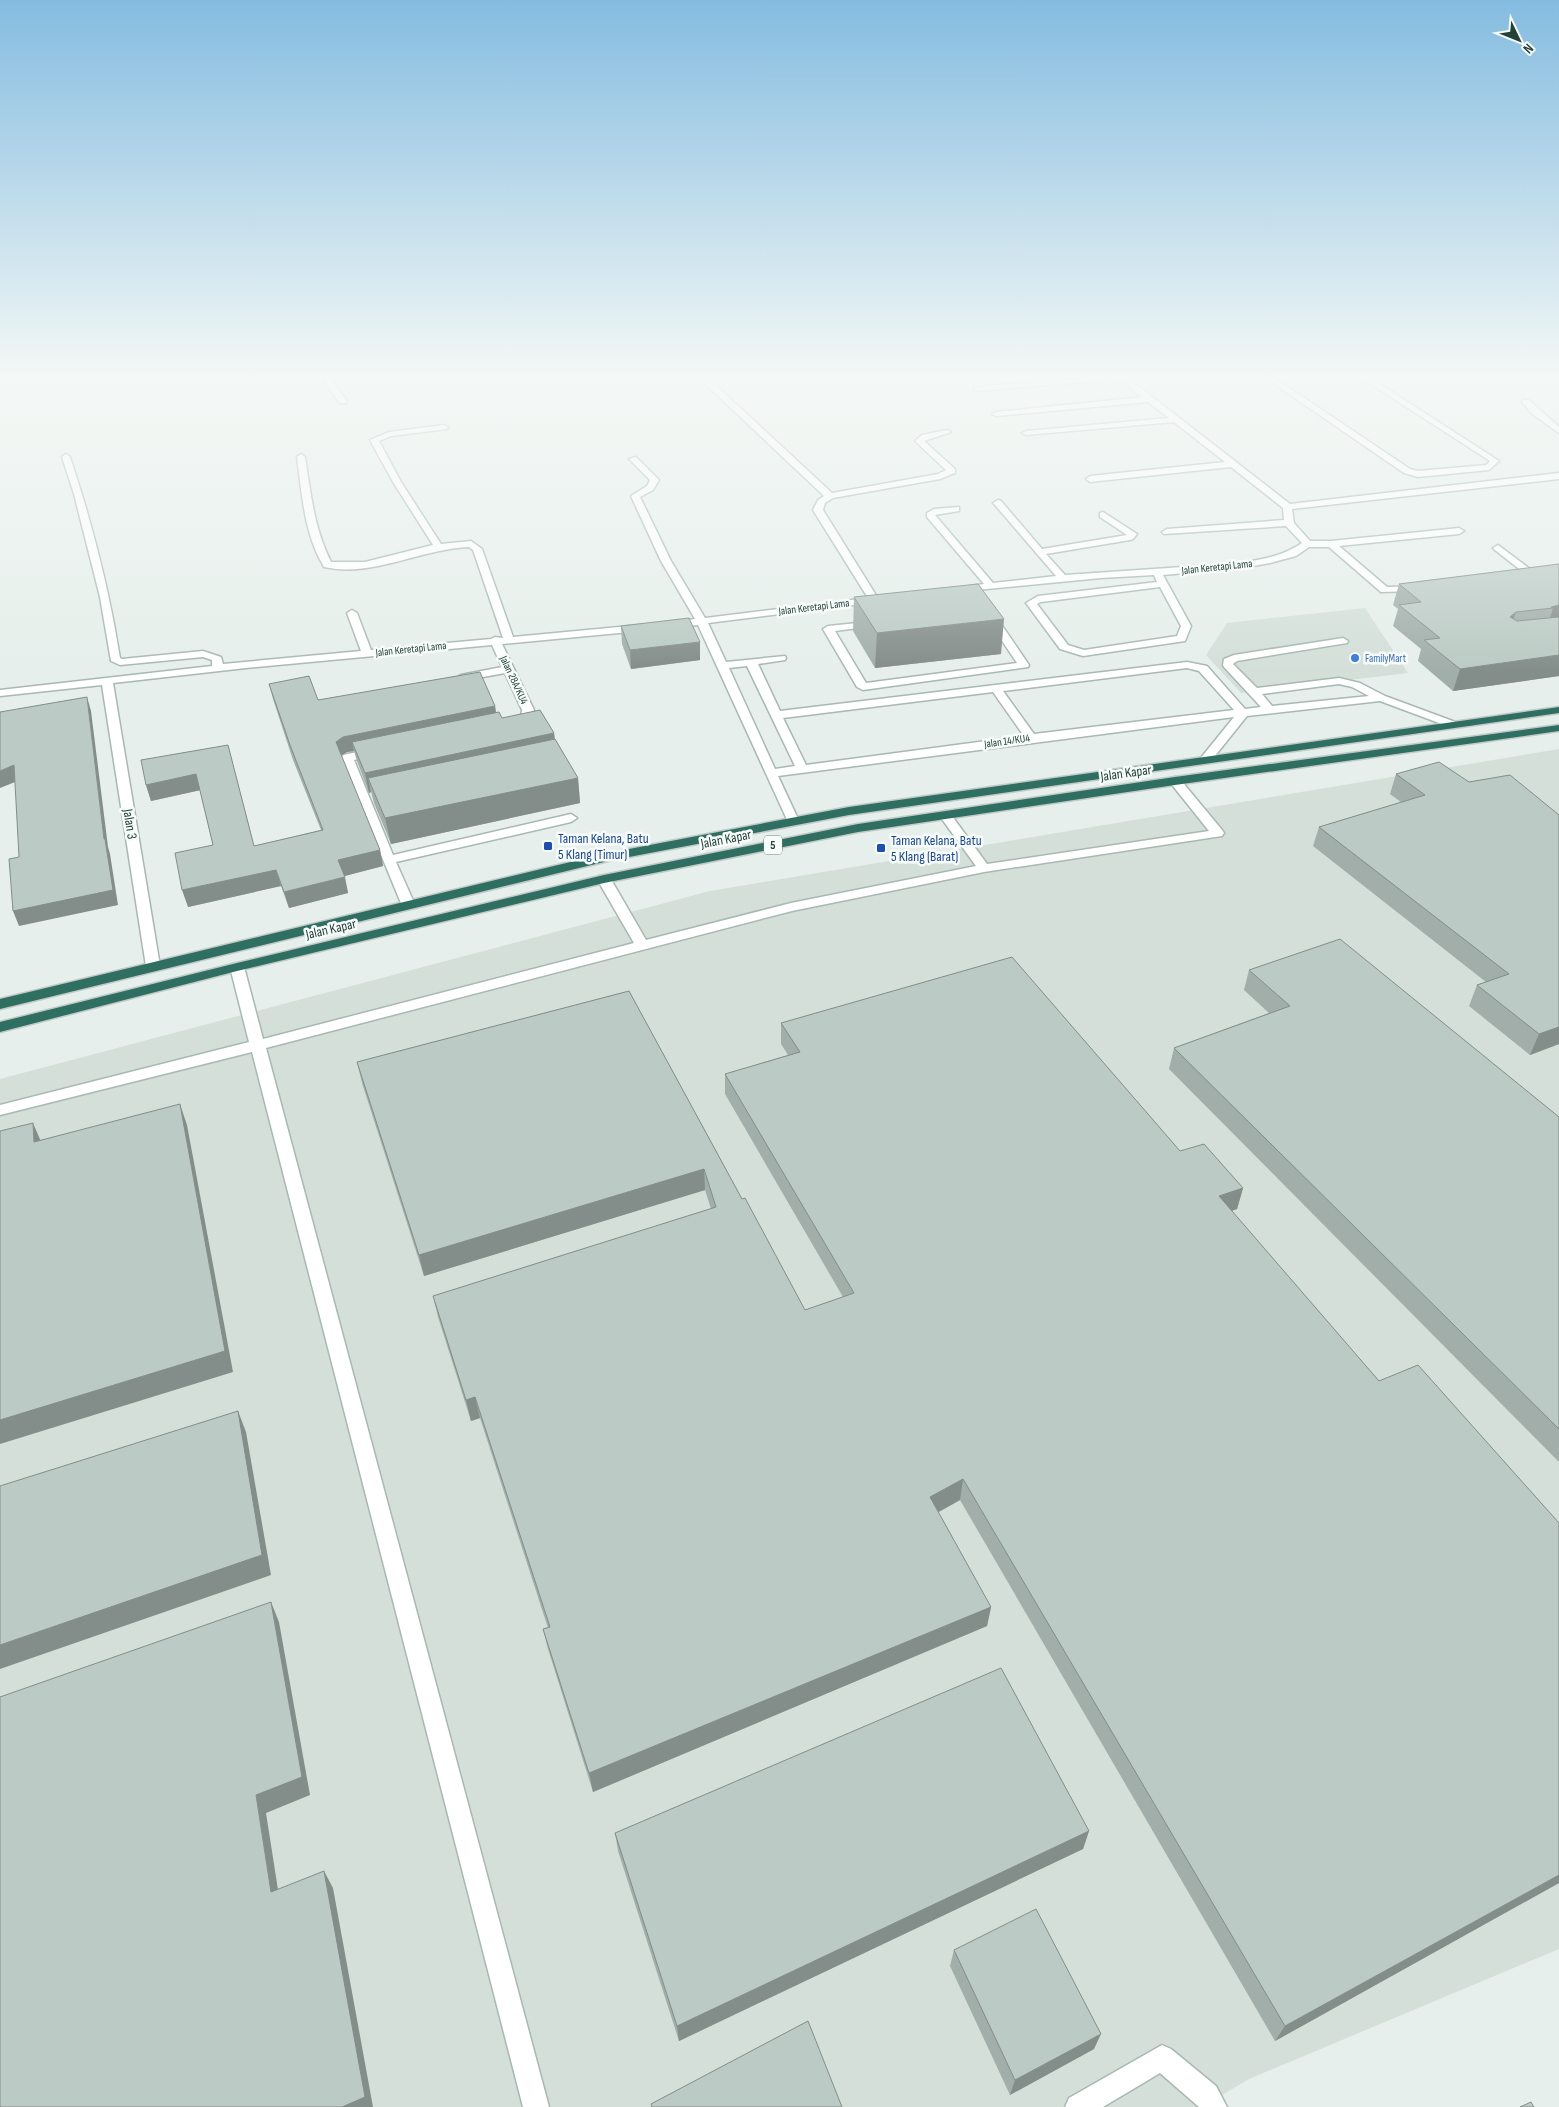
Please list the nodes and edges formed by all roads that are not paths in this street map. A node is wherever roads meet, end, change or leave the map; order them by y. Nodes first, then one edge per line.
1 (72, 475) edge
2 (304, 475) edge
3 (393, 475) edge
4 (650, 475) edge
5 (808, 475) edge
6 (942, 475) edge
7 (1125, 475) edge
8 (1247, 475) edge
9 (1505, 475) edge
10 (1559, 476) edge
11 (1090, 479) dead end
12 (1514, 480) junction
13 (830, 496) junction
14 (998, 503) dead end
15 (1288, 507) junction
16 (956, 509) dead end
17 (1103, 515) dead end
18 (1287, 523) junction
19 (1459, 531) dead end
20 (1168, 532) dead end
21 (1307, 544) junction
22 (1331, 544) junction
23 (438, 546) junction
24 (1498, 548) dead end
25 (1039, 552) junction
26 (1157, 572) junction
27 (1505, 578) edge
28 (1064, 579) junction
29 (1164, 584) junction
30 (1430, 586) edge
31 (991, 587) junction
32 (969, 589) junction
33 (950, 591) edge
34 (352, 613) dead end
35 (887, 621) edge
36 (702, 622) junction
37 (509, 639) junction
38 (495, 640) junction
39 (1343, 641) dead end
40 (367, 653) junction
41 (781, 658) dead end
42 (120, 662) junction
43 (751, 662) junction
44 (722, 666) junction
45 (218, 668) junction
46 (509, 669) junction
47 (452, 680) edge
48 (113, 681) junction
49 (995, 687) junction
50 (1254, 692) junction
51 (0, 693) edge
52 (1381, 698) junction
53 (1269, 709) junction
54 (1559, 710) edge
55 (1243, 713) junction
56 (776, 715) junction
57 (1454, 725) junction
58 (500, 726) edge
59 (1559, 728) edge
60 (1031, 738) junction
61 (385, 750) edge
62 (1206, 759) junction
63 (802, 768) junction
64 (771, 773) junction
65 (1175, 781) junction
66 (945, 816) junction
67 (572, 818) dead end
68 (793, 821) junction
69 (389, 860) junction
70 (984, 868) junction
71 (604, 879) junction
72 (408, 905) junction
73 (642, 945) junction
74 (154, 966) junction
75 (237, 967) junction
76 (0, 1004) edge
77 (0, 1027) edge
78 (258, 1045) junction
79 (0, 1110) edge
80 (536, 2107) edge
81 (1078, 2107) edge
82 (1214, 2107) edge

1 - 42 street
2 - 23 street
3 - 23 street
4 - 36 street
5 - 13 street
6 - 13 street
7 - 11 street
8 - 15 street
9 - 12 street
10 - 12 street
12 - 15 street
13 - 36 street, Jalan Keretapi Lama
14 - 25 street
15 - 18 street
16 - 31 street
17 - 25 street
18 - 20 street
18 - 21 street
19 - 22 street
21 - 22 street
21 - 26 street, Jalan Keretapi Lama
22 - 30 street
23 - 37 street
24 - 27 street
25 - 28 street
26 - 28 street, Jalan Keretapi Lama
26 - 29 street
28 - 31 street, Jalan Keretapi Lama
29 - 29 street
31 - 32 street, Jalan Keretapi Lama
32 - 33 street, Jalan Keretapi Lama
32 - 35 street
34 - 40 street
36 - 37 street, Jalan Keretapi Lama
36 - 44 street
37 - 38 street, Jalan Keretapi Lama
38 - 40 street, Jalan Keretapi Lama
38 - 46 street, Jalan 28A/KU4
39 - 50 street
40 - 45 street, Jalan Keretapi Lama
41 - 43 street
42 - 45 street
42 - 48 street, Jalan 3
43 - 44 street
43 - 56 street
44 - 64 street
45 - 48 street, Jalan Keretapi Lama
46 - 47 street
46 - 58 street, Jalan 28A/KU4
48 - 51 street, Jalan Keretapi Lama
48 - 74 street, Jalan 3
49 - 55 street
49 - 56 street
49 - 60 street
50 - 52 street
50 - 53 street
52 - 53 street, Jalan 14/KU4
52 - 57 street
53 - 55 street, Jalan 14/KU4
54 - 57 highway, Jalan Kapar / 5
55 - 60 street, Jalan 14/KU4
55 - 62 street
56 - 63 street
57 - 62 highway, Jalan Kapar / 5
59 - 65 highway, Jalan Kapar / 5
60 - 63 street, Jalan 14/KU4
61 - 69 street
62 - 68 highway, Jalan Kapar / 5
63 - 64 street, Jalan 14/KU4
64 - 68 street
65 - 66 highway, Jalan Kapar / 5
65 - 70 street
66 - 70 street
66 - 71 highway, Jalan Kapar / 5
67 - 69 street
68 - 72 highway, Jalan Kapar / 5
69 - 72 street
70 - 73 street
71 - 73 street
71 - 75 highway, Jalan Kapar / 5
72 - 74 highway, Jalan Kapar / 5
73 - 78 street
74 - 76 highway, Jalan Kapar / 5
75 - 77 highway, Jalan Kapar / 5
75 - 78 street
78 - 79 street
78 - 80 street
81 - 82 street

